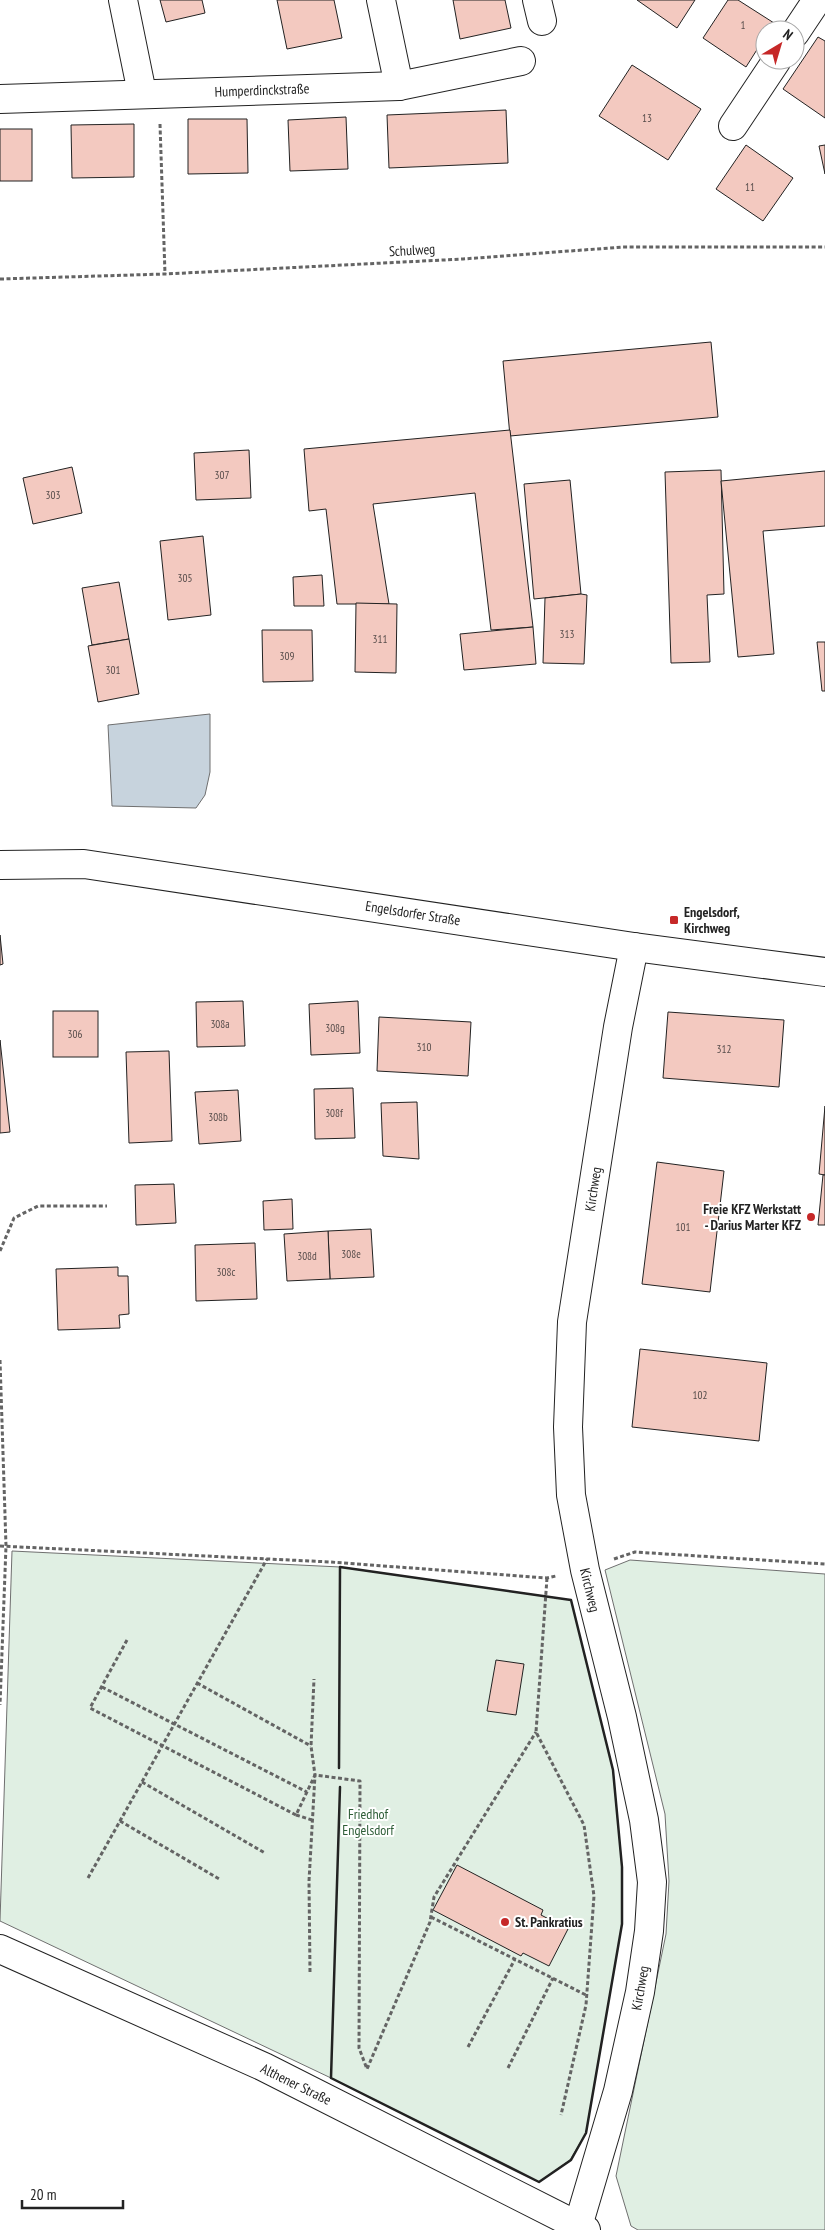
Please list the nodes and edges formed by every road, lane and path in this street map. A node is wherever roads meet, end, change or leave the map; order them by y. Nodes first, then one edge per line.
1 (123, 0) edge
2 (381, 0) edge
3 (818, 0) edge
4 (804, 20) edge
5 (522, 61) dead end
6 (770, 70) edge
7 (399, 86) junction
8 (150, 93) junction
9 (0, 99) edge
10 (733, 126) dead end
11 (825, 247) edge
12 (165, 274) junction
13 (0, 279) edge
14 (0, 865) edge
15 (634, 947) junction
16 (825, 972) edge
17 (107, 1206) dead end
18 (0, 1251) edge
19 (0, 1360) edge
20 (0, 1546) edge
21 (6, 1546) junction
22 (267, 1559) junction
23 (825, 1564) edge
24 (585, 1570) junction
25 (547, 1578) junction
26 (127, 1640) dead end
27 (314, 1679) dead end
28 (197, 1683) junction
29 (102, 1687) junction
30 (0, 1705) edge
31 (174, 1725) junction
32 (536, 1732) junction
33 (162, 1746) junction
34 (311, 1746) junction
35 (315, 1775) junction
36 (142, 1782) junction
37 (307, 1792) junction
38 (296, 1815) junction
39 (312, 1820) junction
40 (120, 1821) junction
41 (265, 1853) dead end
42 (88, 1878) dead end
43 (221, 1880) dead end
44 (431, 1917) junction
45 (0, 1949) edge
46 (515, 1959) junction
47 (310, 1972) dead end
48 (553, 1978) junction
49 (586, 1995) junction
50 (468, 2047) dead end
51 (508, 2068) dead end
52 (560, 2115) dead end
53 (581, 2229) edge

1 - 8 street
2 - 7 street
3 - 4 street
5 - 7 street, Humperdinckstraße
6 - 10 street
7 - 8 street, Humperdinckstraße
8 - 9 street, Humperdinckstraße
8 - 12 path
11 - 12 path, Schulweg
12 - 13 path, Schulweg
14 - 15 street, Engelsdorfer Straße
15 - 16 street, Engelsdorfer Straße
15 - 24 street, Kirchweg
17 - 18 path
19 - 21 path
20 - 21 path
21 - 22 path
21 - 30 path
22 - 25 path
22 - 28 path
23 - 24 path
24 - 25 path
24 - 53 street, Kirchweg
25 - 32 path
26 - 29 path
27 - 34 path
28 - 31 path
28 - 34 path
29 - 31 path
29 - 33 path
31 - 33 path
31 - 37 path
32 - 44 path
32 - 49 path
33 - 36 path
33 - 38 path
34 - 35 path
35 - 37 path
35 - 39 path
35 - 44 path
36 - 40 path
36 - 41 path
37 - 38 path
38 - 39 path
39 - 47 path
40 - 42 path
40 - 43 path
44 - 46 path
45 - 53 street, Althener Straße
46 - 48 path
46 - 50 path
48 - 49 path
48 - 51 path
49 - 52 path

